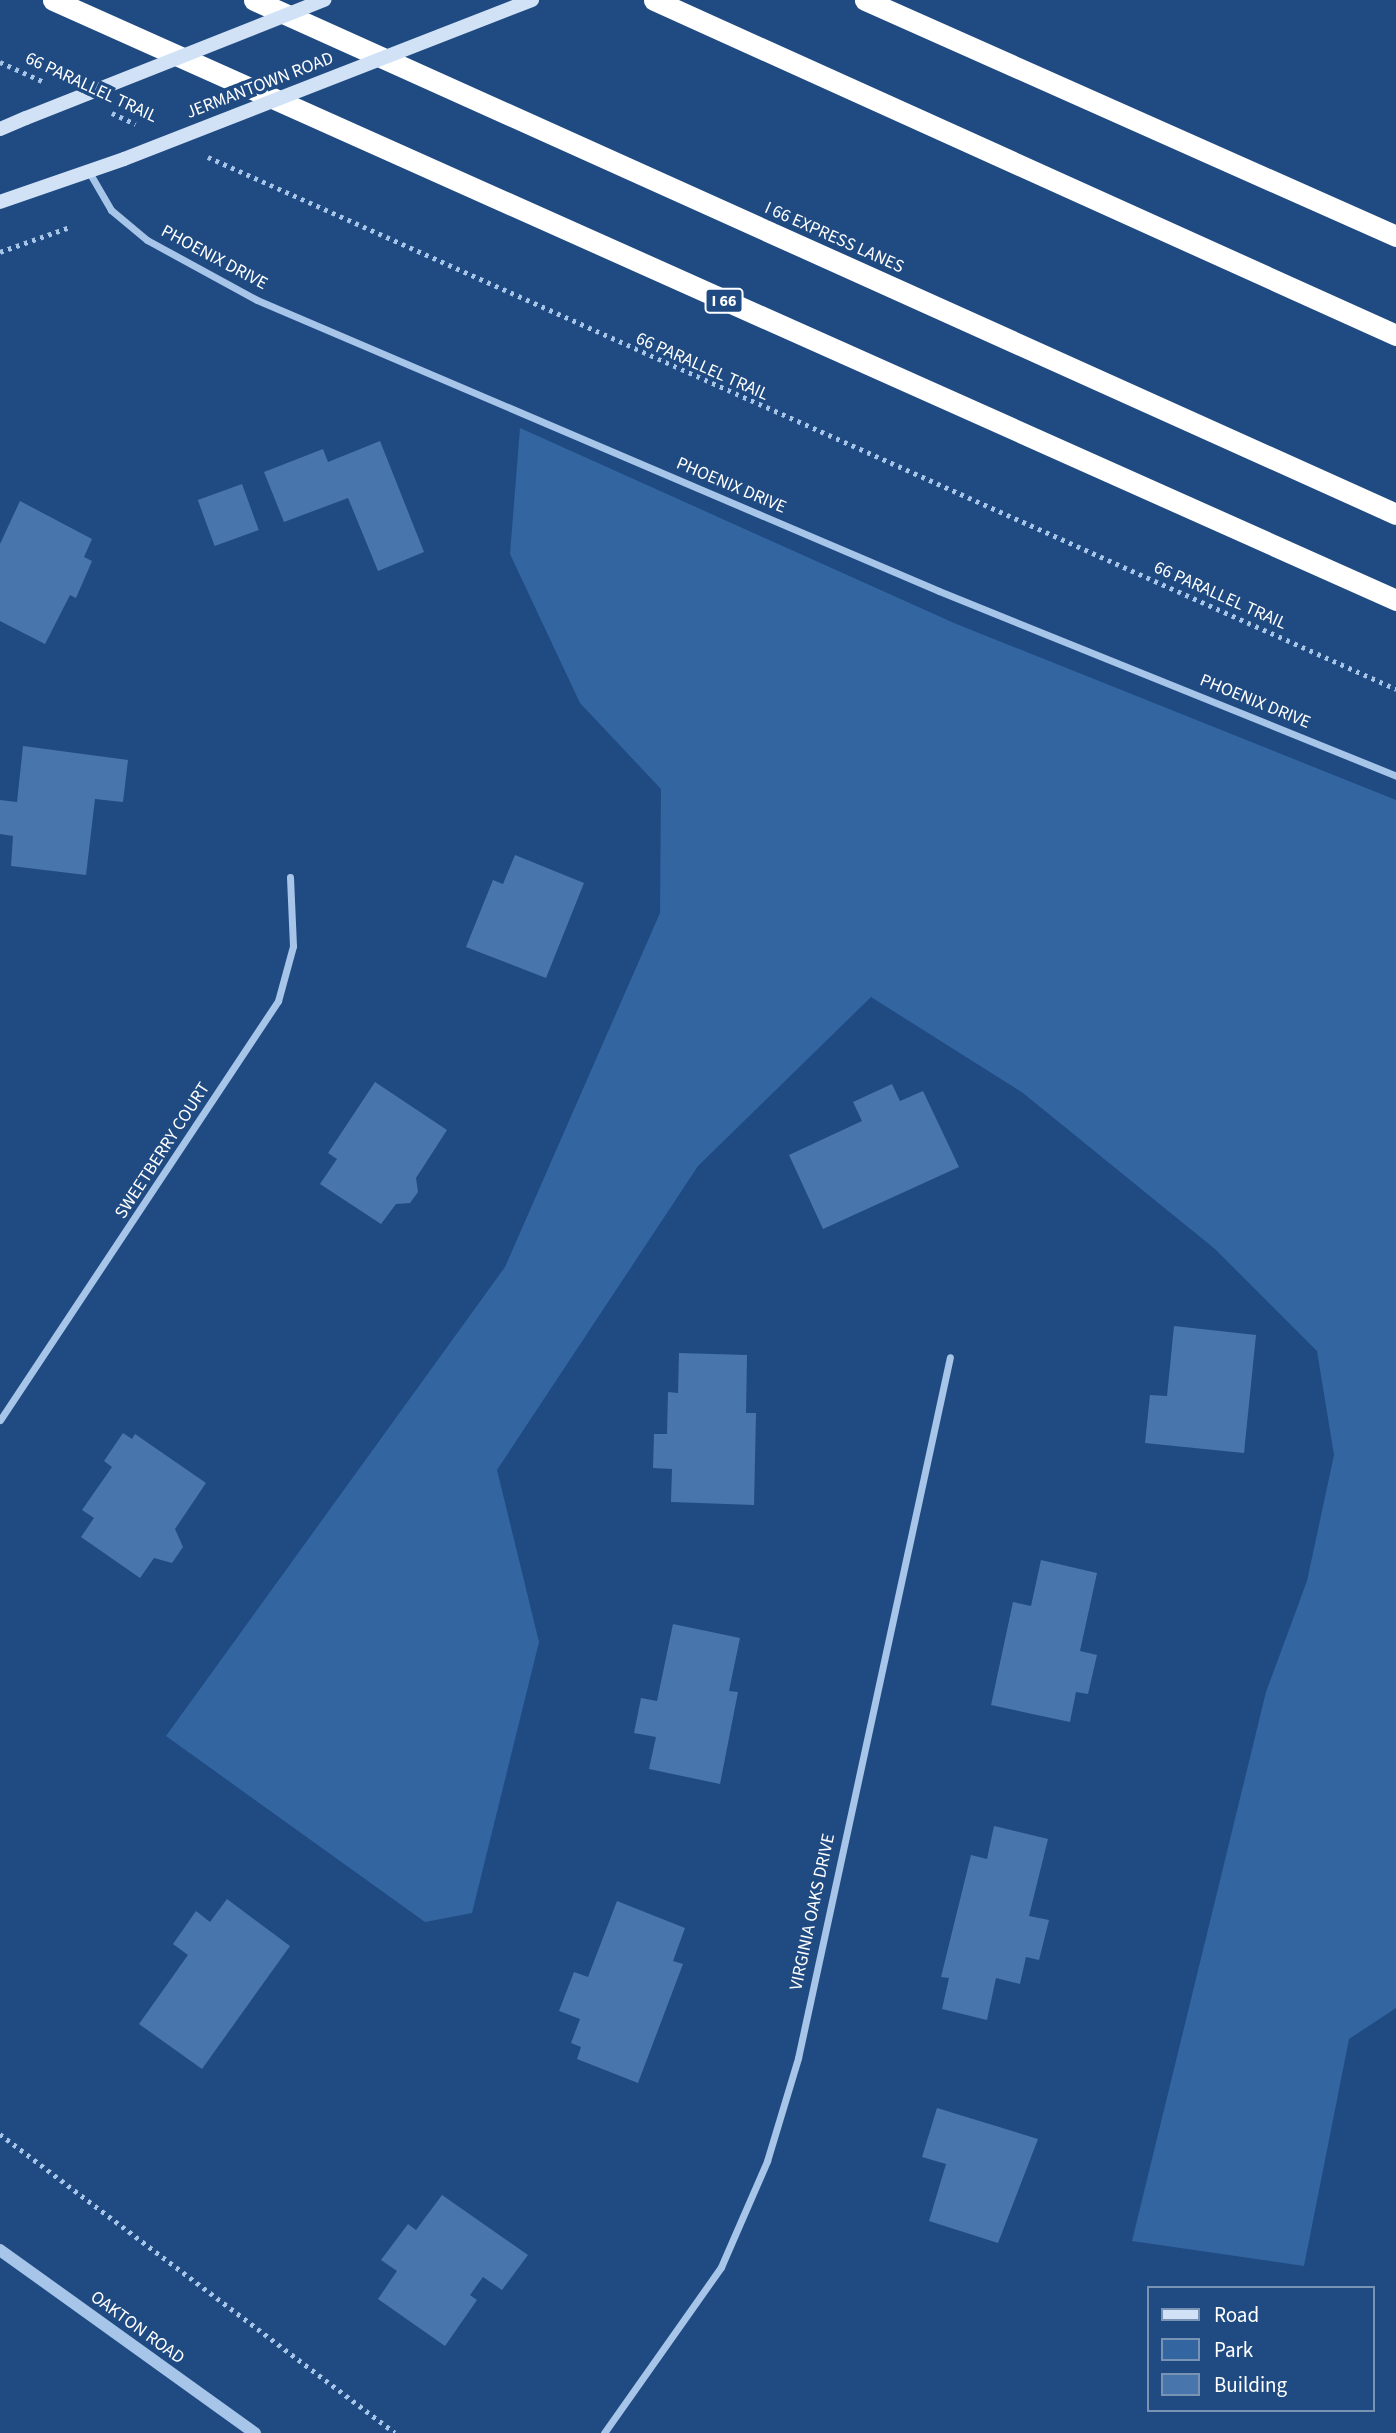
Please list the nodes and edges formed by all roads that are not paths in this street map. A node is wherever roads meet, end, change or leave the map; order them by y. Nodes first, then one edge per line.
1 (53, 0) edge
2 (254, 0) edge
3 (324, 0) edge
4 (532, 0) edge
5 (654, 0) edge
6 (866, 0) edge
7 (0, 129) edge
8 (89, 172) junction
9 (0, 202) edge
10 (1396, 236) edge
11 (1396, 334) edge
12 (1396, 514) edge
13 (1396, 600) edge
14 (1396, 776) edge
15 (290, 877) dead end
16 (950, 1357) dead end
17 (0, 1420) edge
18 (0, 2250) edge
19 (255, 2433) edge
20 (604, 2433) edge

1 - 13 highway, I 66
2 - 12 highway, I 66 EXPRESS LANES
3 - 7 main road, bridge
4 - 8 main road, JERMANTOWN ROAD, bridge
5 - 11 highway
6 - 10 highway
8 - 9 main road, JERMANTOWN ROAD
8 - 14 street, PHOENIX DRIVE
15 - 17 street, SWEETBERRY COURT
16 - 20 street, VIRGINIA OAKS DRIVE
18 - 19 street, OAKTON ROAD

